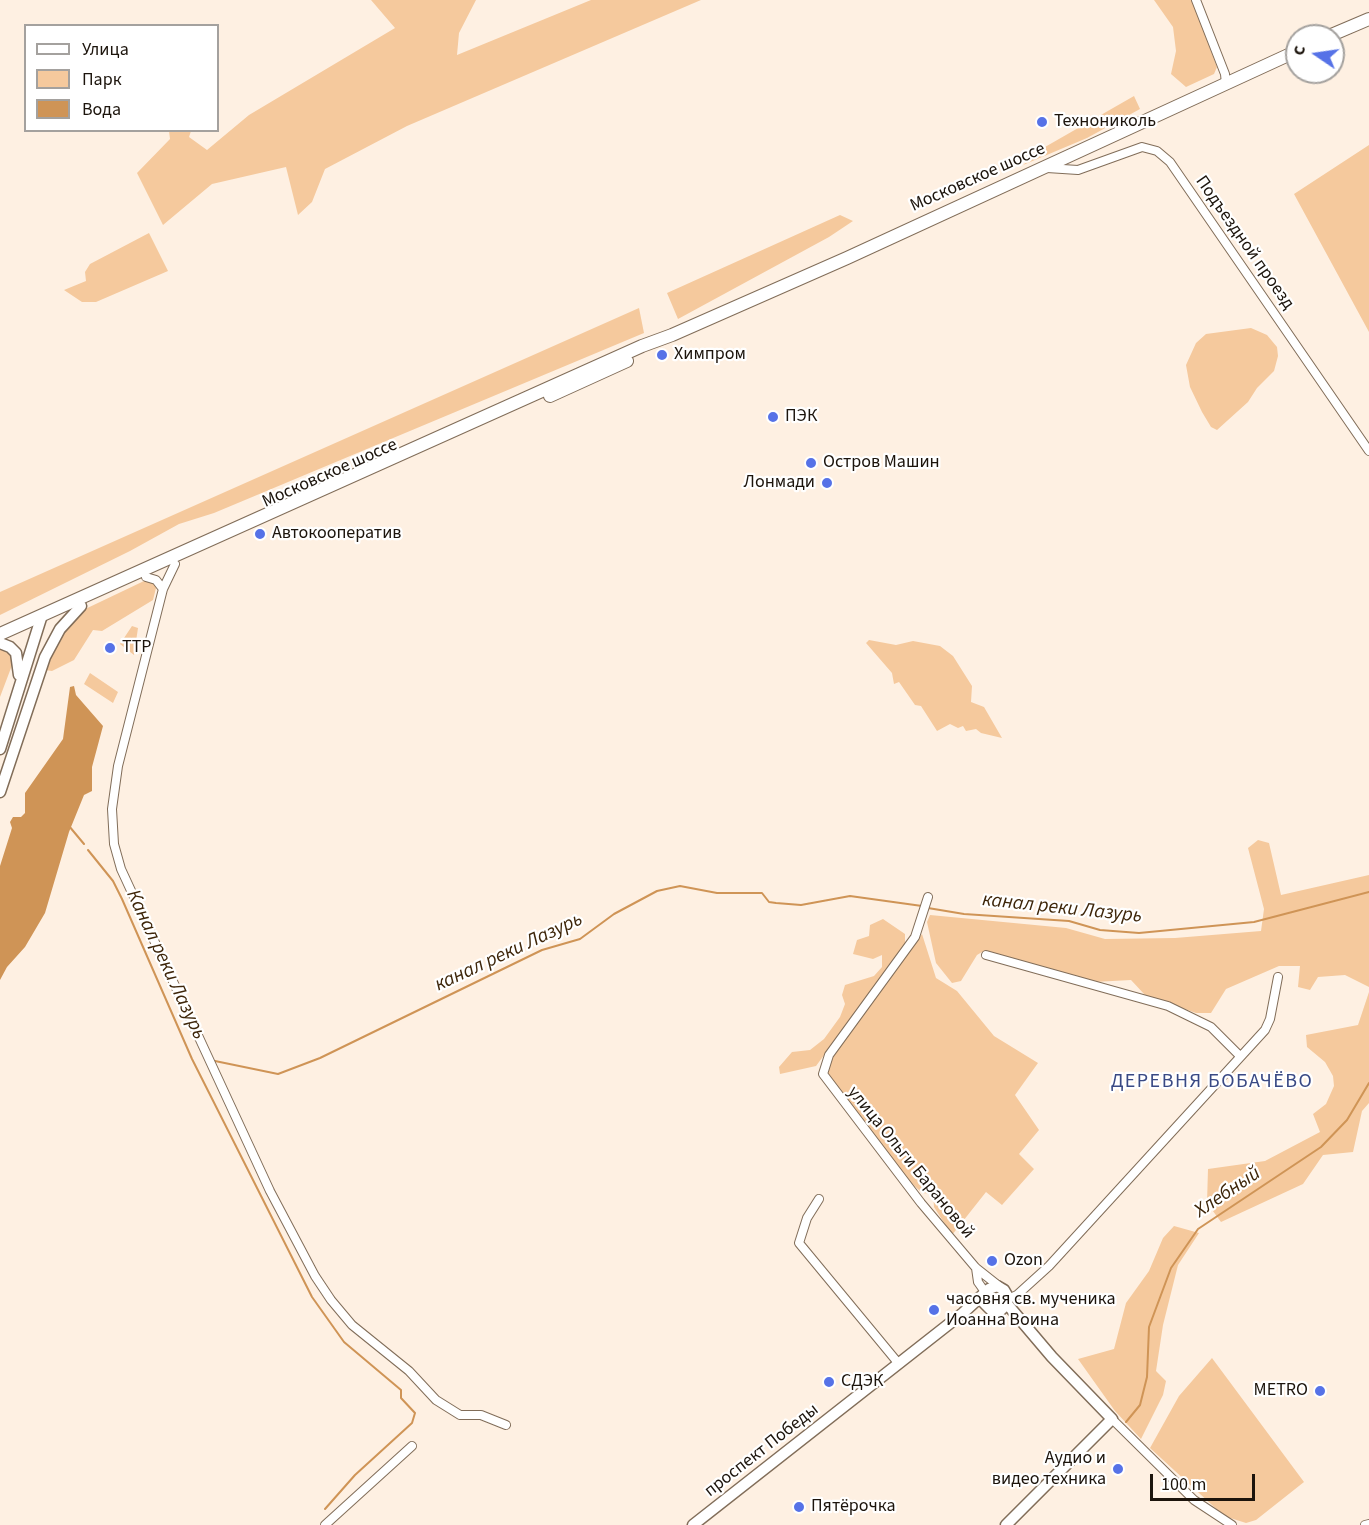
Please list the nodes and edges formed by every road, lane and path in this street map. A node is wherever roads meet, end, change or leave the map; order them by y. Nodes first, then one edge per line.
1 (1196, 0) edge
2 (1369, 19) edge
3 (1345, 29) edge
4 (1285, 57) edge
5 (1226, 84) junction
6 (1046, 168) junction
7 (672, 335) junction
8 (1369, 451) edge
9 (175, 564) junction
10 (146, 577) junction
11 (163, 589) junction
12 (81, 606) junction
13 (40, 620) junction
14 (0, 634) edge
15 (0, 642) edge
16 (20, 683) junction
17 (8, 722) junction
18 (22, 726) junction
19 (0, 750) edge
20 (0, 792) edge
21 (928, 897) dead end
22 (986, 955) dead end
23 (1278, 977) dead end
24 (1240, 1056) junction
25 (819, 1199) dead end
26 (976, 1268) junction
27 (1000, 1287) junction
28 (985, 1293) junction
29 (1007, 1301) junction
30 (993, 1310) junction
31 (963, 1313) junction
32 (1023, 1322) junction
33 (899, 1364) junction
34 (1113, 1419) junction
35 (506, 1425) dead end
36 (412, 1446) dead end
37 (325, 1525) edge
38 (693, 1525) edge
39 (1006, 1525) edge
40 (1232, 1525) edge

1 - 5 street
2 - 3 main road
4 - 5 main road, Московское шоссе
5 - 6 main road, Московское шоссе
6 - 7 main road, Московское шоссе
6 - 8 street, Подъездной проезд
7 - 9 main road, Московское шоссе
7 - 13 main road, Московское шоссе
9 - 10 main road, Московское шоссе
9 - 11 street
10 - 11 street
10 - 12 main road, Московское шоссе
11 - 35 street
12 - 13 main road, Московское шоссе
12 - 18 main road
13 - 14 main road, Московское шоссе
13 - 15 main road, Московское шоссе
13 - 16 main road
15 - 16 main road
16 - 17 main road
17 - 18 main road
17 - 19 main road
18 - 20 main road
21 - 26 street, улица Ольги Барановой
22 - 24 street
23 - 24 street
24 - 29 street
25 - 33 street
26 - 27 street, улица Ольги Барановой
26 - 28 street, улица Ольги Барановой
27 - 28 main road, проспект Победы
27 - 29 main road
28 - 30 main road
28 - 31 main road, проспект Победы
29 - 30 main road
29 - 32 main road
30 - 31 main road
30 - 32 main road
31 - 33 main road, проспект Победы
32 - 34 main road
33 - 38 main road, проспект Победы
34 - 39 main road
34 - 40 street
36 - 37 street

